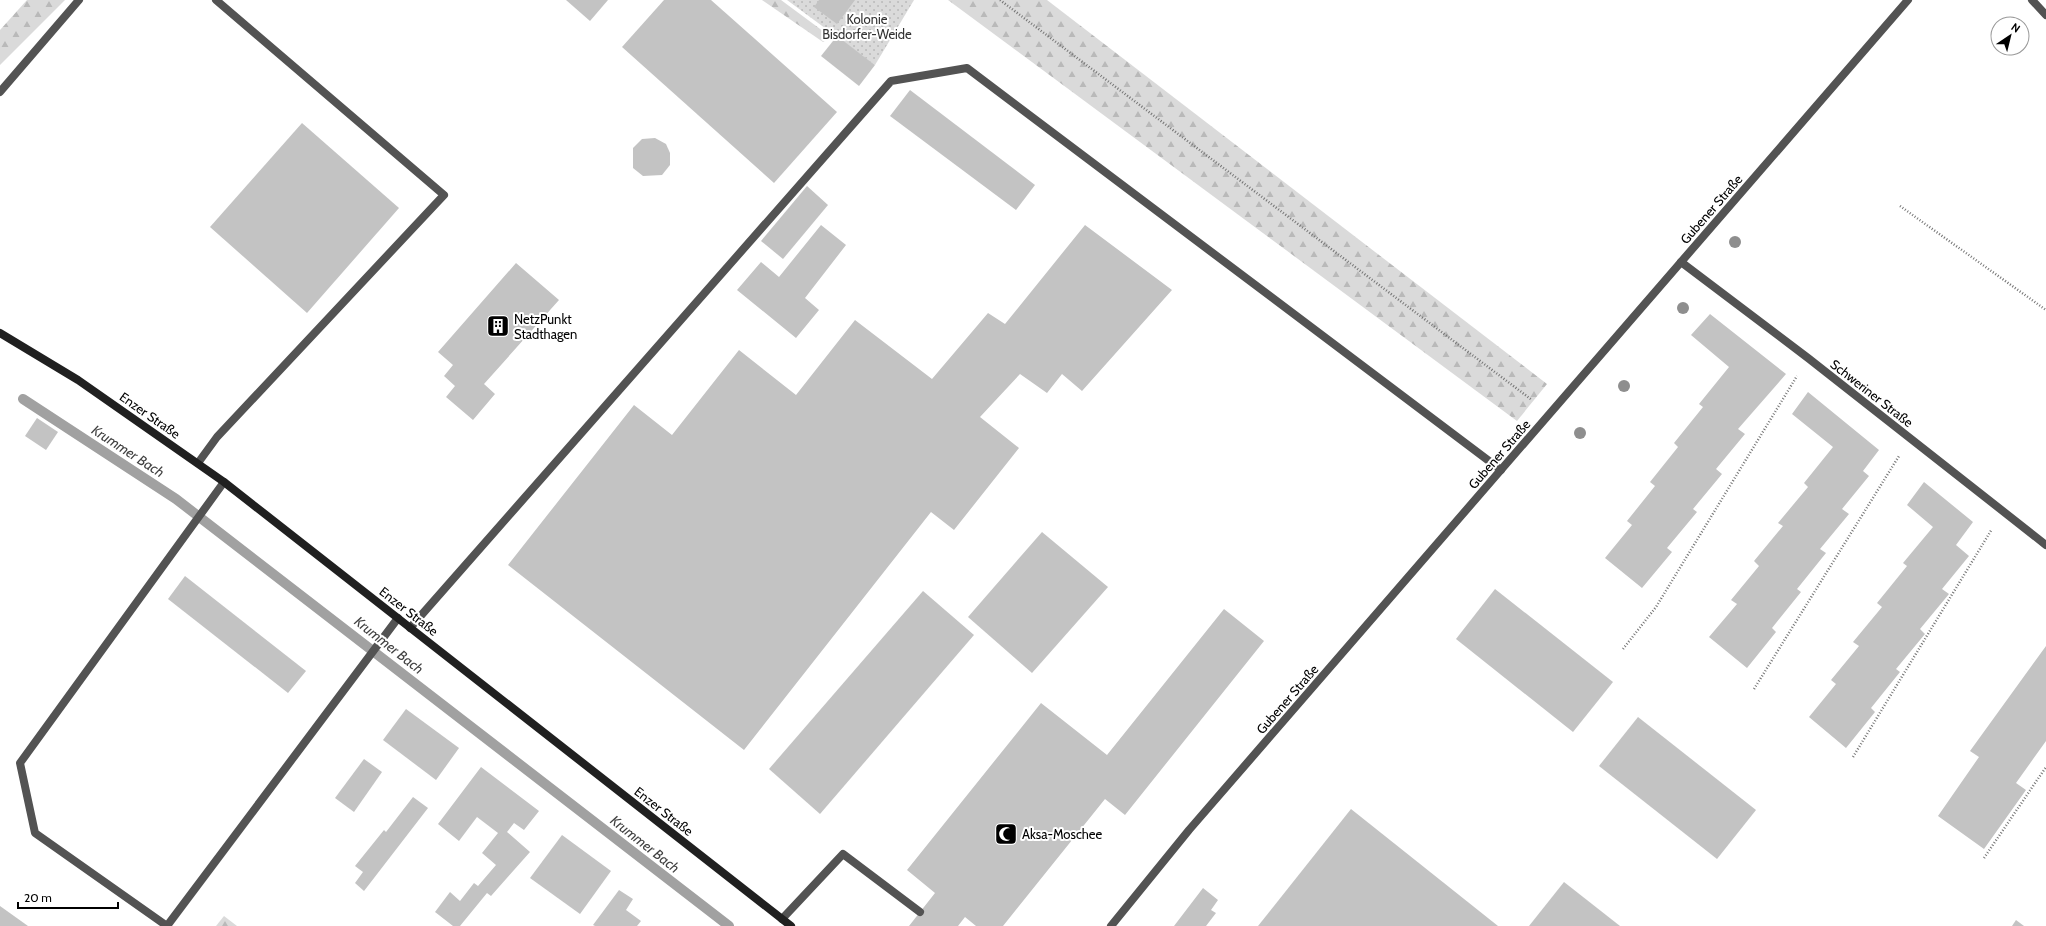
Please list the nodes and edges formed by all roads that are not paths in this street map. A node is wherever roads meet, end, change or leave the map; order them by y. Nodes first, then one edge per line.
1 (79, 0) edge
2 (216, 0) edge
3 (1908, 0) edge
4 (2032, 0) edge
5 (2046, 15) edge
6 (0, 92) edge
7 (1681, 262) junction
8 (0, 333) edge
9 (198, 463) junction
10 (1501, 470) junction
11 (224, 482) junction
12 (2046, 545) edge
13 (398, 618) junction
14 (410, 628) junction
15 (920, 912) dead end
16 (782, 920) junction
17 (790, 926) edge
18 (1111, 926) edge

1 - 6 street
2 - 9 street
3 - 7 street, Gubener Straße
4 - 5 street
7 - 10 street, Gubener Straße
7 - 12 street, Schweriner Straße
8 - 9 main road, Enzer Straße
9 - 11 main road, Enzer Straße
10 - 14 street
10 - 18 street, Gubener Straße
11 - 13 main road, Enzer Straße
11 - 13 street
13 - 14 main road, Enzer Straße
14 - 16 main road, Enzer Straße
15 - 16 street
16 - 17 main road, Enzer Straße

